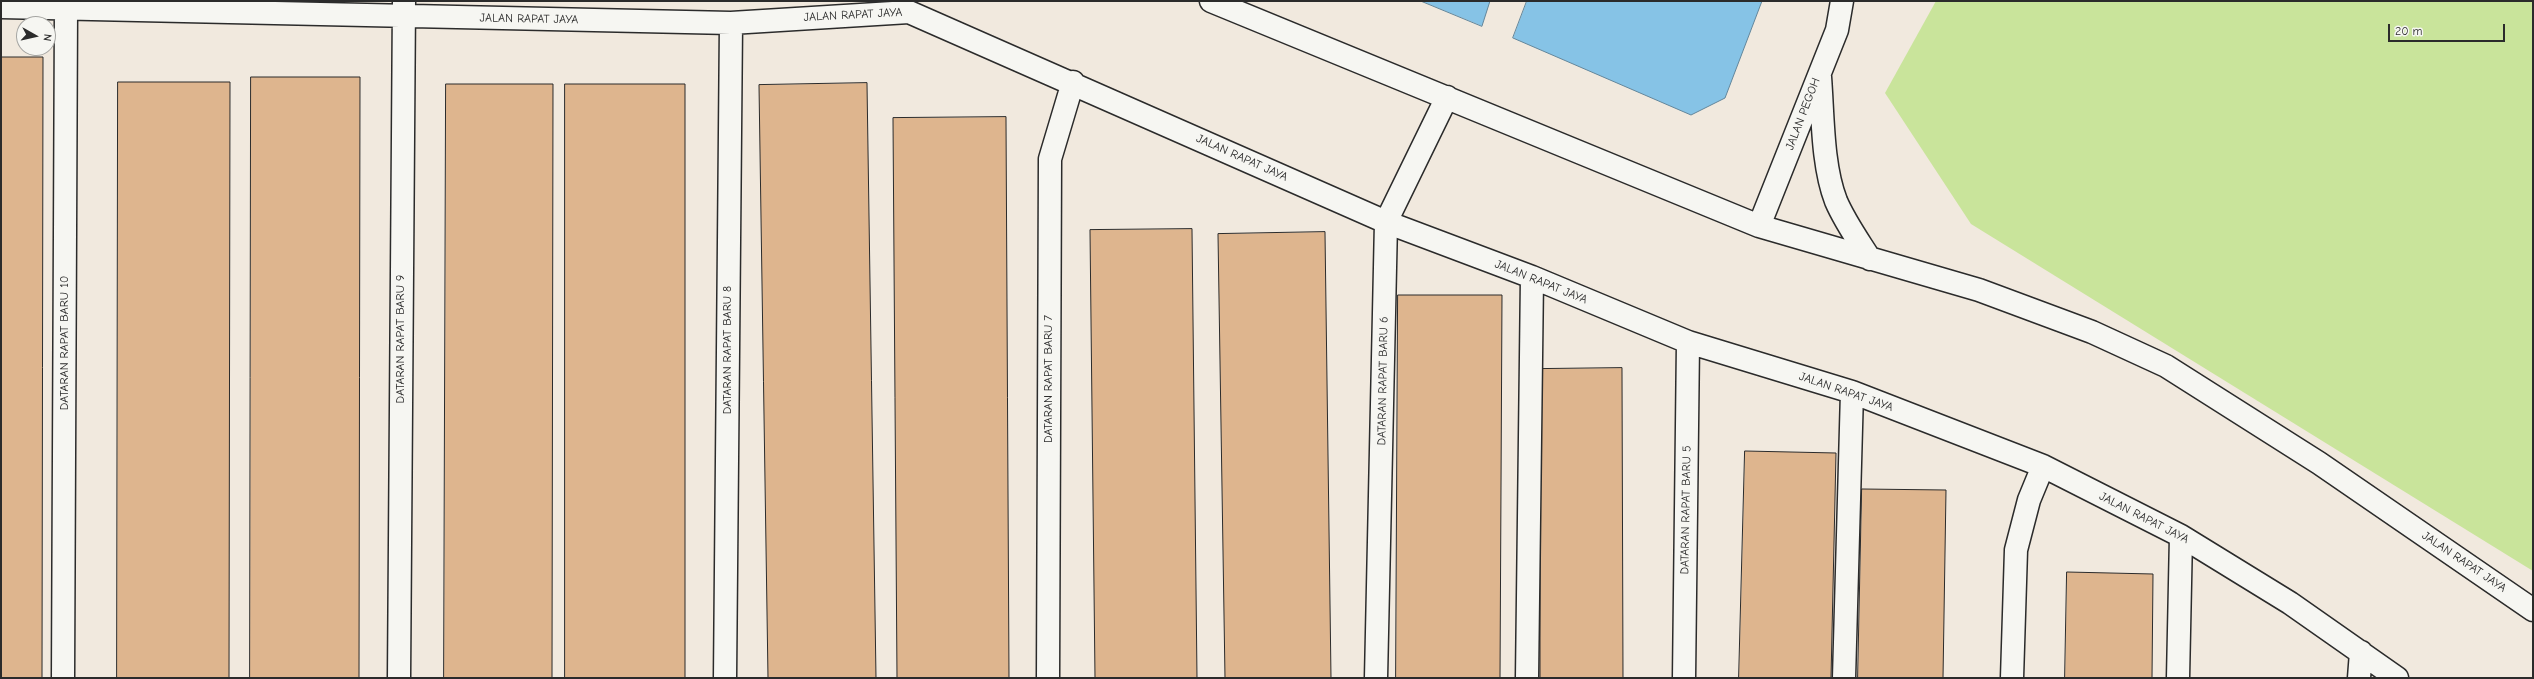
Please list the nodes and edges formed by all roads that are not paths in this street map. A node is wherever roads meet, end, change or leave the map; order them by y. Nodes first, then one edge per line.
1 (1211, 1) edge
2 (1842, 1) edge
3 (1, 7) edge
4 (66, 9) junction
5 (403, 9) edge
6 (731, 22) junction
7 (1819, 73) junction
8 (1073, 82) junction
9 (1447, 97) junction
10 (1386, 222) junction
11 (1759, 226) junction
12 (1870, 259) junction
13 (1532, 277) junction
14 (1688, 342) junction
15 (1852, 392) junction
16 (2043, 466) junction
17 (2181, 536) junction
18 (2533, 610) edge
19 (2361, 652) junction
20 (63, 678) edge
21 (399, 678) edge
22 (725, 678) edge
23 (1048, 678) edge
24 (1376, 678) edge
25 (1527, 678) edge
26 (1684, 678) edge
27 (1844, 678) edge
28 (2012, 678) edge
29 (2178, 678) edge
30 (2359, 678) edge
31 (2397, 678) edge

1 - 9 street, JALAN RAPAT JAYA
2 - 7 street, JALAN PEGOH
3 - 4 street, JALAN RAPAT JAYA
4 - 5 street, JALAN RAPAT JAYA
4 - 20 street, DATARAN RAPAT BARU 10
5 - 6 street, JALAN RAPAT JAYA
5 - 21 street, DATARAN RAPAT BARU 9
6 - 8 street, JALAN RAPAT JAYA
6 - 22 street, DATARAN RAPAT BARU 8
7 - 11 street, JALAN PEGOH
7 - 12 street
8 - 10 street, JALAN RAPAT JAYA
8 - 23 street, DATARAN RAPAT BARU 7
9 - 10 street, DATARAN RAPAT BARU 6
9 - 11 street, JALAN RAPAT JAYA
10 - 13 street, JALAN RAPAT JAYA
10 - 24 street, DATARAN RAPAT BARU 6
11 - 12 street, JALAN RAPAT JAYA
12 - 18 street, JALAN RAPAT JAYA
13 - 14 street, JALAN RAPAT JAYA
13 - 25 street
14 - 15 street, JALAN RAPAT JAYA
14 - 26 street, DATARAN RAPAT BARU 5
15 - 16 street, JALAN RAPAT JAYA
15 - 27 street
16 - 17 street, JALAN RAPAT JAYA
16 - 28 street
17 - 19 street, JALAN RAPAT JAYA
17 - 29 street
19 - 30 street
19 - 31 street, JALAN RAPAT JAYA

